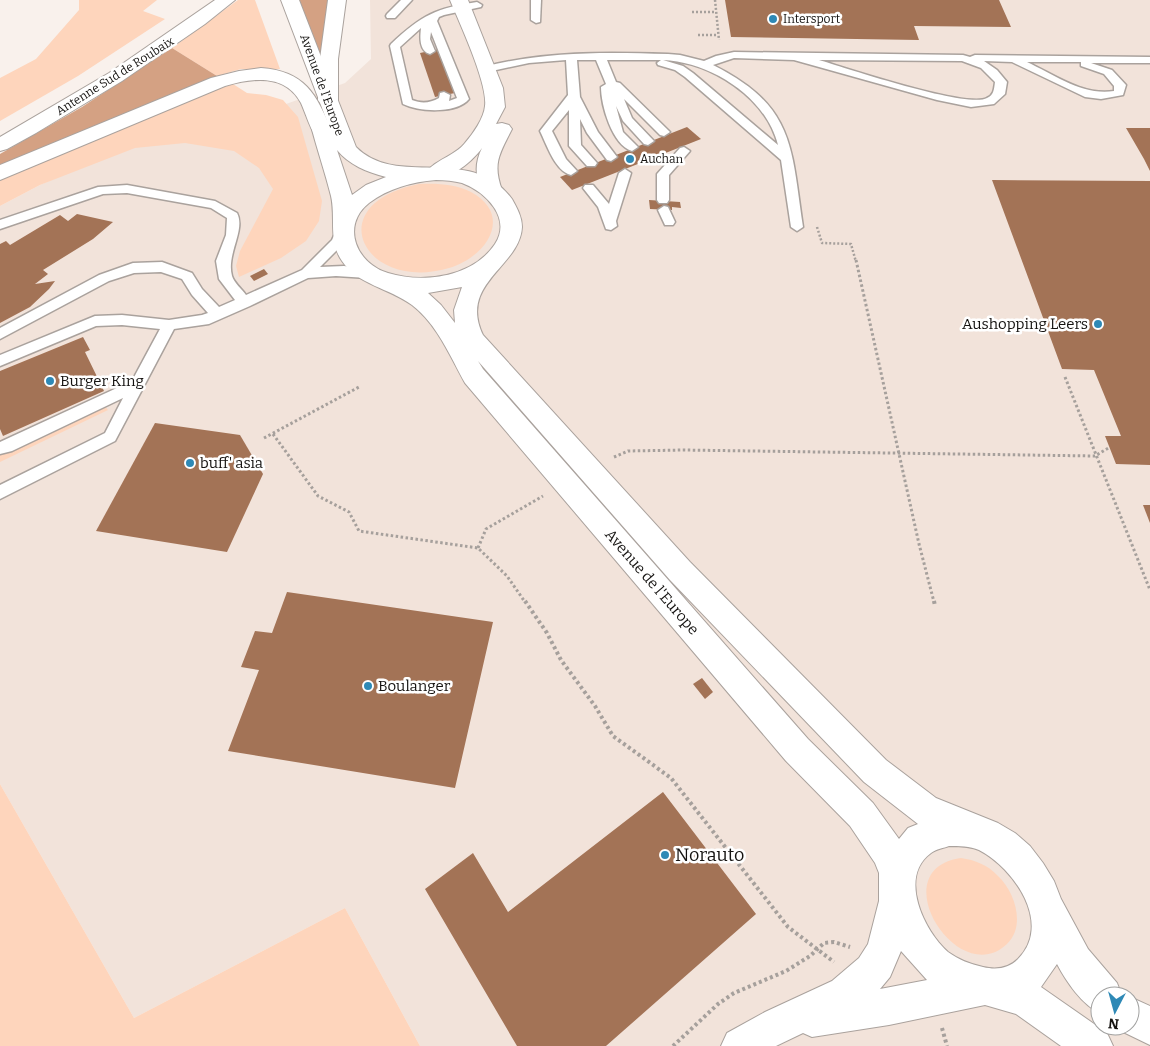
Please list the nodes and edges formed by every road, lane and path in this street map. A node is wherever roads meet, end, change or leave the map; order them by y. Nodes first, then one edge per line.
1 (203, 0) edge
2 (214, 0) edge
3 (226, 0) edge
4 (337, 0) edge
5 (407, 0) edge
6 (536, 0) edge
7 (714, 0) edge
8 (284, 1) edge
9 (469, 6) edge
10 (692, 12) dead end
11 (716, 12) junction
12 (391, 16) dead end
13 (536, 20) dead end
14 (432, 21) junction
15 (698, 35) dead end
16 (718, 35) junction
17 (404, 38) junction
18 (425, 39) junction
19 (430, 51) dead end
20 (727, 56) junction
21 (795, 57) junction
22 (963, 58) junction
23 (601, 59) junction
24 (1013, 59) junction
25 (1068, 59) junction
26 (571, 60) junction
27 (1150, 60) edge
28 (527, 61) joint
29 (120, 64) junction
30 (703, 66) junction
31 (495, 68) junction
32 (609, 76) junction
33 (444, 95) dead end
34 (574, 95) junction
35 (328, 100) junction
36 (435, 106) junction
37 (322, 130) junction
38 (664, 132) dead end
39 (0, 136) edge
40 (648, 141) dead end
41 (0, 146) edge
42 (632, 147) dead end
43 (684, 151) dead end
44 (611, 156) dead end
45 (786, 158) junction
46 (666, 160) dead end
47 (590, 163) dead end
48 (570, 171) dead end
49 (658, 171) junction
50 (0, 173) edge
51 (625, 173) dead end
52 (429, 174) junction
53 (608, 181) dead end
54 (589, 188) dead end
55 (492, 190) junction
56 (665, 206) dead end
57 (815, 218) dead end
58 (611, 224) junction
59 (0, 225) edge
60 (344, 225) junction
61 (796, 227) dead end
62 (488, 265) junction
63 (305, 274) junction
64 (380, 278) junction
65 (244, 303) junction
66 (217, 314) junction
67 (169, 325) junction
68 (0, 334) edge
69 (0, 361) edge
70 (1065, 377) dead end
71 (137, 385) junction
72 (359, 387) dead end
73 (272, 434) junction
74 (264, 438) dead end
75 (1110, 447) dead end
76 (0, 448) edge
77 (900, 453) junction
78 (1094, 456) junction
79 (578, 476) junction
80 (0, 492) edge
81 (478, 548) junction
82 (1150, 590) edge
83 (935, 606) dead end
84 (972, 830) junction
85 (898, 892) junction
86 (1045, 904) junction
87 (857, 985) junction
88 (1096, 986) edge
89 (985, 987) junction
90 (787, 1021) junction
91 (932, 1029) dead end
92 (740, 1046) edge
93 (948, 1046) edge
94 (1094, 1046) edge

1 - 29 main road
2 - 29 main road, Antenne Sud de Roubaix
3 - 41 main road, Antenne Sud de Roubaix
4 - 35 main road
5 - 12 lane
6 - 13 lane
7 - 11 path
8 - 35 main road, Avenue de l'Europe
8 - 37 main road, Avenue de l'Europe
9 - 14 lane
9 - 17 lane
9 - 31 main road
10 - 11 path
11 - 16 path
14 - 18 lane
14 - 36 lane
15 - 16 path
16 - 20 path
17 - 18 lane
17 - 36 lane
18 - 19 lane
20 - 21 lane
20 - 30 lane
21 - 22 lane
21 - 22 lane
22 - 24 lane
23 - 26 lane
23 - 30 lane
23 - 32 lane
23 - 45 lane
24 - 25 lane
24 - 25 lane
25 - 27 lane
26 - 28 lane
26 - 34 lane
28 - 31 lane
29 - 39 main road, Antenne Sud de Roubaix
30 - 45 lane
31 - 52 main road
31 - 55 main road
32 - 38 lane
32 - 40 lane
32 - 42 lane
33 - 36 lane
34 - 44 lane
34 - 47 lane
34 - 48 lane
35 - 52 main road, Avenue de l'Europe
37 - 50 main road
37 - 60 main road, Avenue de l'Europe
43 - 49 lane
45 - 61 lane
46 - 49 lane
49 - 56 lane
51 - 58 lane
52 - 55 main road
52 - 60 main road
53 - 58 lane
54 - 58 lane
55 - 62 main road
57 - 77 path
59 - 65 lane
60 - 63 lane
60 - 64 main road
62 - 64 main road
62 - 79 main road, Avenue de l'Europe
63 - 64 lane
63 - 65 lane
64 - 79 main road, Avenue de l'Europe
65 - 66 lane
66 - 67 lane
66 - 68 lane
67 - 69 lane
67 - 71 lane
70 - 78 path
71 - 76 lane
71 - 80 lane
72 - 73 path
73 - 74 path
73 - 81 path
75 - 78 path
77 - 78 path
77 - 79 path
77 - 83 path
78 - 82 path
79 - 81 path
79 - 84 main road, Avenue de l'Europe
79 - 85 main road, Avenue de l'Europe
81 - 87 path
84 - 85 main road
84 - 86 main road
85 - 87 main road
85 - 89 main road
86 - 88 main road
86 - 89 main road
87 - 90 main road
89 - 90 main road
89 - 94 main road
90 - 92 main road
91 - 93 path

